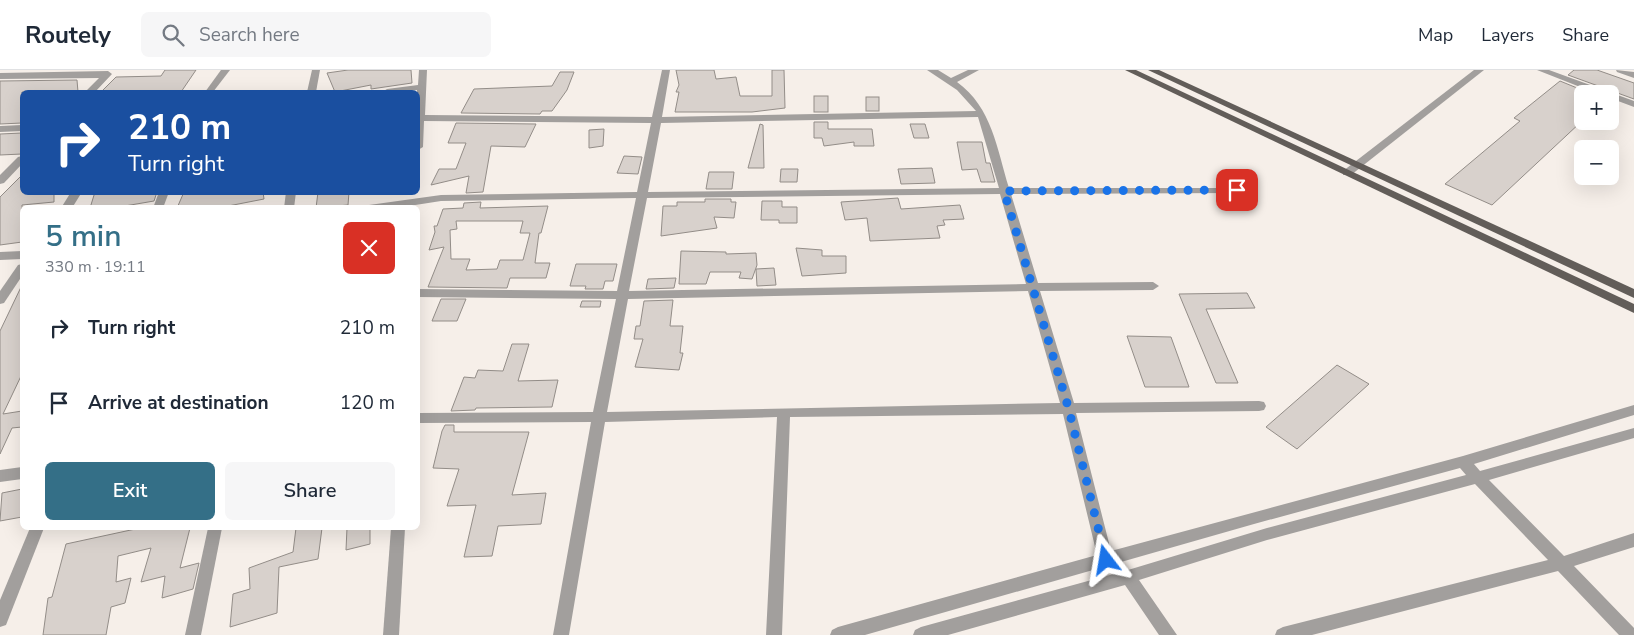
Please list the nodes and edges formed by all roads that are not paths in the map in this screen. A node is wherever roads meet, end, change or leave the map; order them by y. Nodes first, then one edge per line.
1 (226, 70) edge
2 (316, 70) edge
3 (423, 70) edge
4 (666, 70) edge
5 (931, 70) edge
6 (975, 70) edge
7 (1129, 70) edge
8 (1152, 70) edge
9 (1480, 70) edge
10 (1541, 70) edge
11 (1620, 70) edge
12 (109, 73) edge
13 (1634, 75) edge
14 (0, 76) edge
15 (951, 81) junction
16 (1583, 85) edge
17 (422, 87) junction
18 (92, 90) edge
19 (211, 90) edge
20 (311, 90) edge
21 (401, 90) edge
22 (1619, 98) edge
23 (1634, 104) edge
24 (982, 114) junction
25 (420, 118) joint
26 (654, 120) junction
27 (20, 128) edge
28 (0, 129) edge
29 (20, 162) edge
30 (1357, 165) junction
31 (1347, 173) junction
32 (0, 182) edge
33 (1237, 190) dead end
34 (1004, 191) junction
35 (640, 195) junction
36 (414, 200) edge
37 (386, 205) edge
38 (20, 255) edge
39 (0, 256) edge
40 (20, 271) edge
41 (1153, 286) dead end
42 (1034, 287) junction
43 (420, 293) edge
44 (1634, 294) edge
45 (622, 295) junction
46 (0, 300) edge
47 (1634, 309) edge
48 (1258, 406) dead end
49 (1069, 410) junction
50 (1634, 410) edge
51 (784, 412) junction
52 (599, 417) junction
53 (420, 418) edge
54 (1634, 433) edge
55 (1463, 462) junction
56 (20, 473) edge
57 (0, 476) edge
58 (1479, 477) junction
59 (36, 530) edge
60 (215, 530) edge
61 (398, 530) edge
62 (1634, 540) edge
63 (1106, 560) junction
64 (1562, 563) junction
65 (1128, 577) junction
66 (0, 620) edge
67 (1310, 632) edge
68 (193, 635) edge
69 (391, 635) edge
70 (561, 635) edge
71 (774, 635) edge
72 (838, 635) edge
73 (921, 635) edge
74 (1169, 635) edge
75 (1283, 635) edge
76 (1630, 635) edge

1 - 19 street
2 - 20 street
3 - 17 street
4 - 26 street
5 - 15 street
6 - 15 street
7 - 31 main road
8 - 30 main road
9 - 30 street
10 - 16 street
11 - 13 street
12 - 14 street
12 - 18 street
15 - 24 street
17 - 21 street
17 - 25 street
22 - 23 street
24 - 26 street
24 - 34 street
25 - 26 street
26 - 35 street
27 - 28 street
29 - 32 street
30 - 31 street
30 - 44 main road
31 - 47 main road
33 - 34 street
34 - 35 street
34 - 42 street
35 - 36 street
35 - 45 street
36 - 37 street
38 - 39 street
40 - 46 street
41 - 42 street
42 - 45 street
42 - 49 street
43 - 45 street
45 - 52 street
48 - 49 street
49 - 51 street
49 - 63 street
50 - 55 street
51 - 52 street
51 - 71 street
52 - 53 street
52 - 70 street
54 - 58 street
55 - 58 street
55 - 63 street
56 - 57 street
58 - 64 street
58 - 65 street
59 - 66 street
60 - 68 street
61 - 69 street
62 - 64 street
63 - 72 street
64 - 67 street
64 - 76 street
65 - 73 street
65 - 74 street
67 - 75 street

